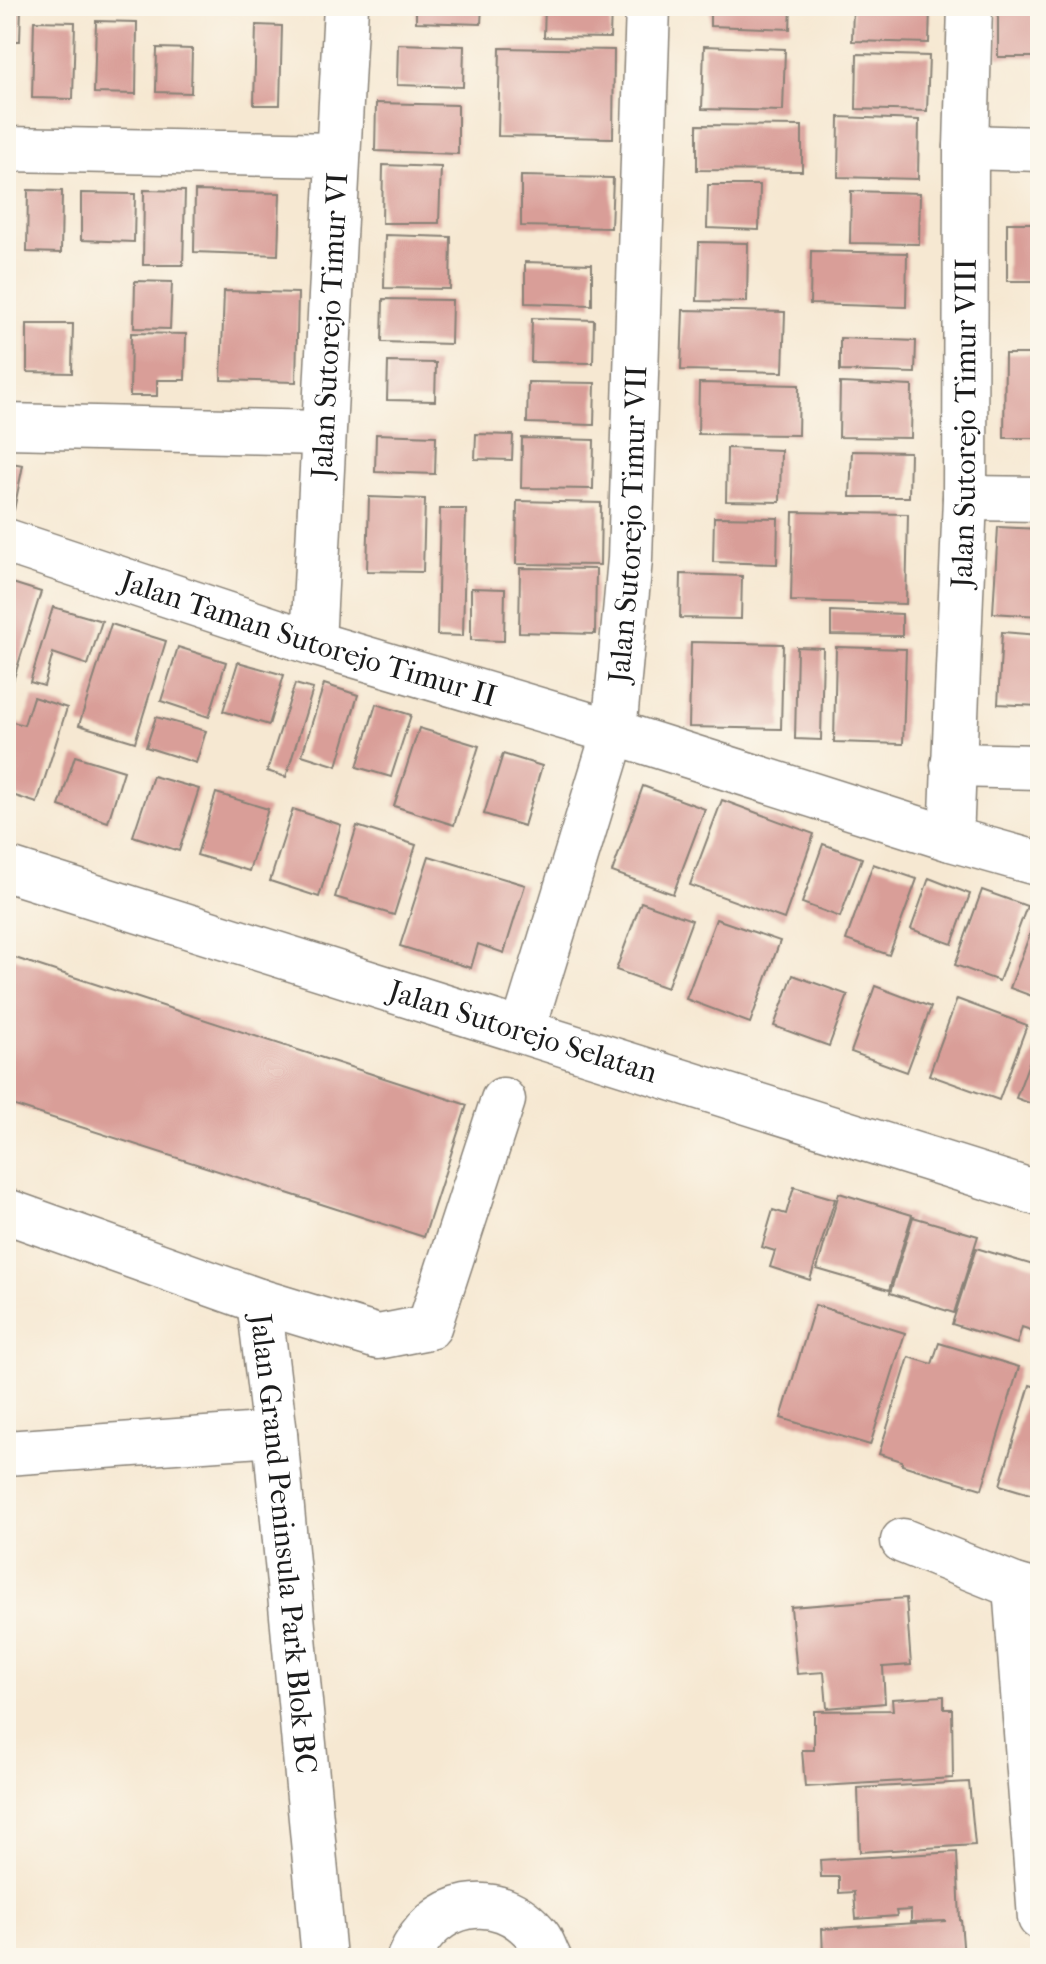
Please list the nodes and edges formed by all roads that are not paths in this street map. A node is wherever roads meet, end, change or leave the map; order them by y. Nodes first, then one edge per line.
1 (346, 6) edge
2 (648, 6) edge
3 (970, 6) edge
4 (966, 147) junction
5 (6, 149) edge
6 (1040, 149) edge
7 (338, 155) junction
8 (6, 426) edge
9 (323, 433) junction
10 (965, 498) junction
11 (1040, 499) edge
12 (6, 541) edge
13 (313, 643) junction
14 (614, 732) junction
15 (953, 765) junction
16 (1040, 767) edge
17 (951, 839) junction
18 (1040, 864) edge
19 (6, 869) edge
20 (523, 1030) junction
21 (503, 1100) dead end
22 (1040, 1194) edge
23 (6, 1211) edge
24 (259, 1301) junction
25 (275, 1434) junction
26 (6, 1453) edge
27 (903, 1541) dead end
28 (1028, 1590) edge
29 (1040, 1918) edge
30 (324, 1958) edge
31 (409, 1958) edge
32 (549, 1958) edge

1 - 7 street, Jalan Sutorejo Timur VI
2 - 14 street, Jalan Sutorejo Timur VII
3 - 4 street, Jalan Sutorejo Timur VIII
4 - 6 street
4 - 10 street, Jalan Sutorejo Timur VIII
5 - 7 street
7 - 9 street, Jalan Sutorejo Timur VI
8 - 9 street
9 - 13 street, Jalan Sutorejo Timur VI
10 - 11 street
10 - 15 street, Jalan Sutorejo Timur VIII
12 - 13 street, Jalan Taman Sutorejo Timur II
13 - 14 street, Jalan Taman Sutorejo Timur II
14 - 17 street, Jalan Taman Sutorejo Timur II
14 - 20 street, Jalan Sutorejo Timur VII
15 - 16 street
15 - 17 street, Jalan Sutorejo Timur VIII
17 - 18 street, Jalan Taman Sutorejo Timur II
19 - 20 street, Jalan Sutorejo Selatan
20 - 22 street, Jalan Sutorejo Selatan
21 - 24 street
23 - 24 street, Jalan Grand Peninsula Park Blok BC
24 - 25 street, Jalan Grand Peninsula Park Blok BC
25 - 26 street
25 - 30 street, Jalan Grand Peninsula Park Blok BC
27 - 28 street
28 - 29 street
31 - 32 street

